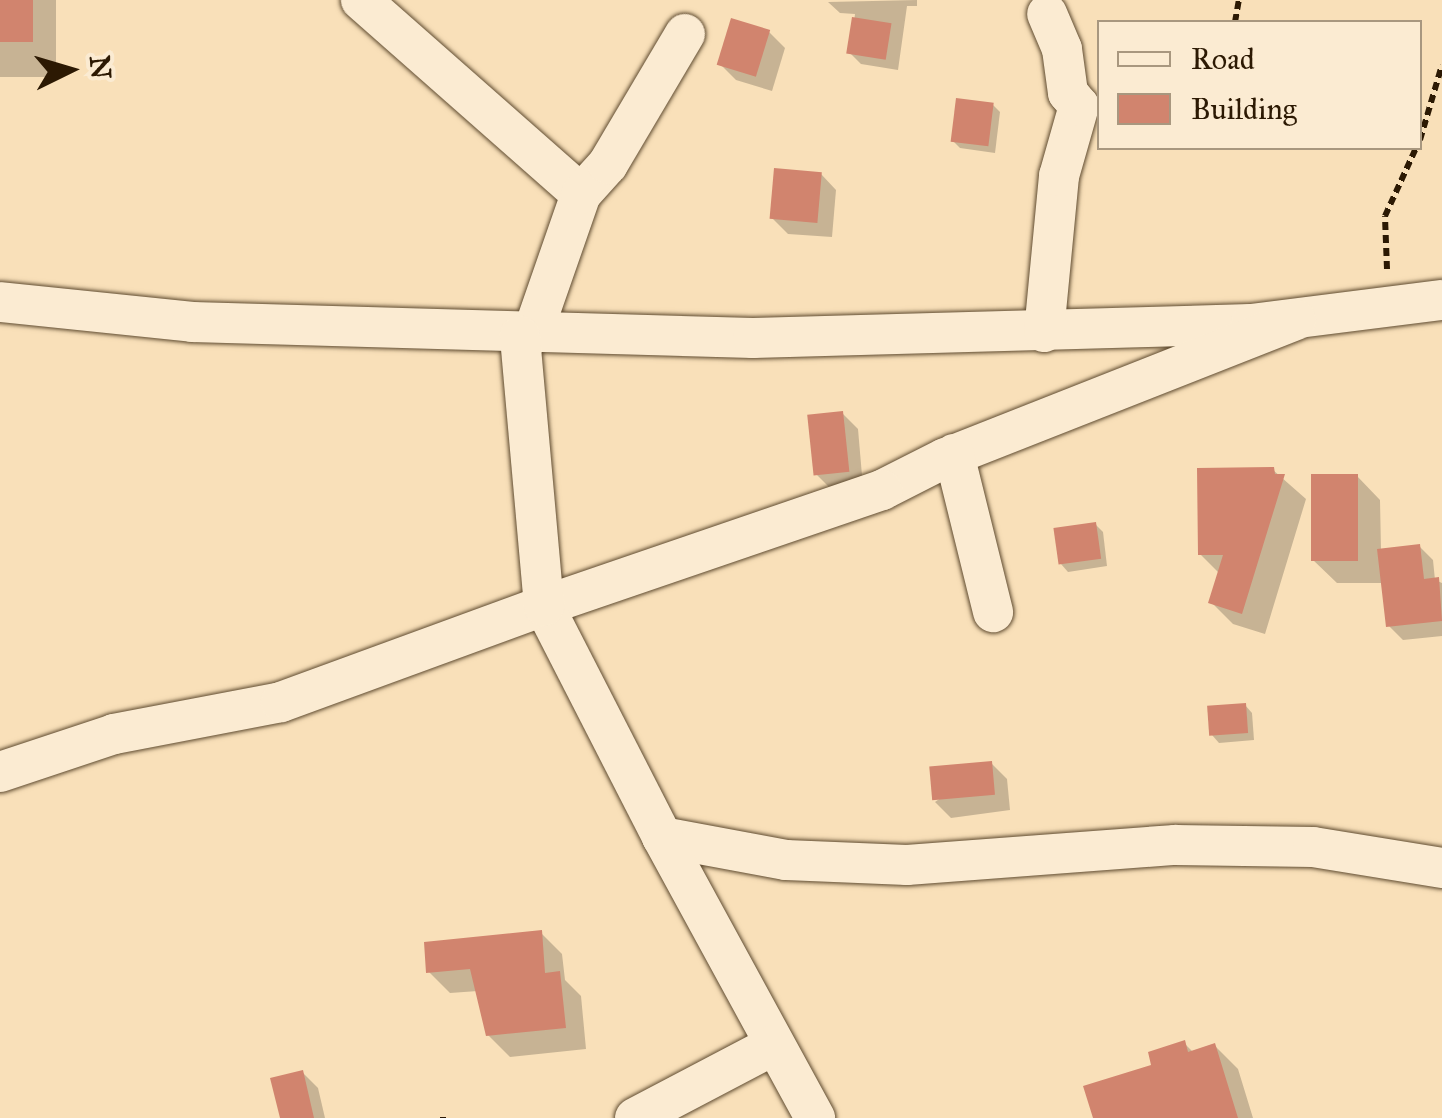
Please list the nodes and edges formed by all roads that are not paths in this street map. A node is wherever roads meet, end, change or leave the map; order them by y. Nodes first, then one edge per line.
1 (361, 0) edge
2 (1047, 14) dead end
3 (685, 34) dead end
4 (581, 194) junction
5 (1442, 300) edge
6 (0, 302) edge
7 (1296, 320) junction
8 (1044, 332) junction
9 (526, 336) junction
10 (954, 454) junction
11 (544, 606) junction
12 (993, 612) dead end
13 (0, 772) edge
14 (662, 837) junction
15 (1442, 868) edge
16 (774, 1045) junction
17 (636, 1118) edge
18 (816, 1118) edge

1 - 4 street
2 - 8 street
3 - 4 street
4 - 9 street
5 - 7 street
6 - 9 street
7 - 8 street
7 - 10 street
8 - 9 street
9 - 11 street
10 - 11 street
10 - 12 street
11 - 13 street
11 - 14 street
14 - 15 street
14 - 16 street
16 - 17 street
16 - 18 street

